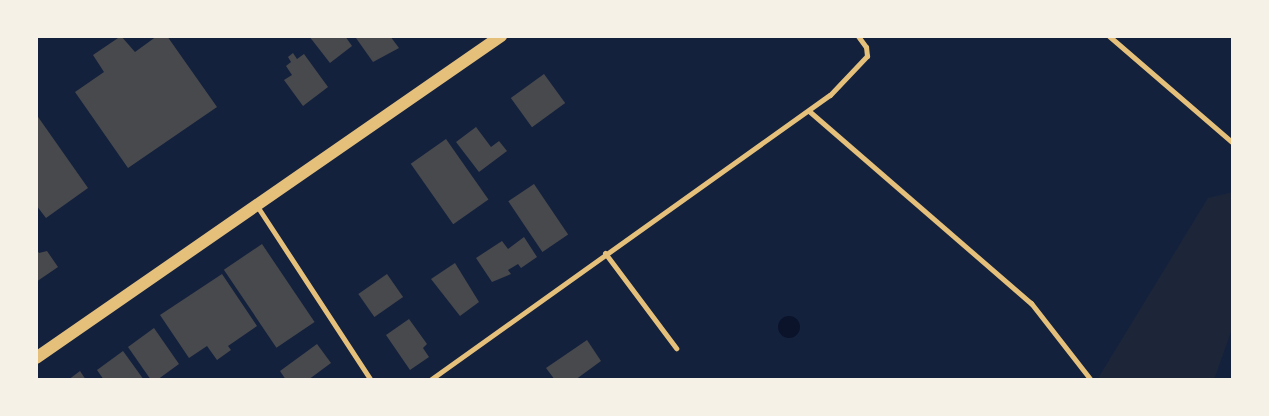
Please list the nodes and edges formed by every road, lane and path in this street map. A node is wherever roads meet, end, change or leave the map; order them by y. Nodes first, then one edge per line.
1 (501, 36) edge
2 (858, 36) edge
3 (1109, 36) edge
4 (809, 111) junction
5 (1233, 143) edge
6 (256, 206) junction
7 (605, 253) junction
8 (676, 348) dead end
9 (36, 358) edge
10 (371, 380) edge
11 (430, 380) edge
12 (1090, 380) edge

1 - 6 main road
2 - 4 street
3 - 5 street
4 - 7 street
4 - 12 street
6 - 9 main road
6 - 10 street
7 - 8 street
7 - 11 street

